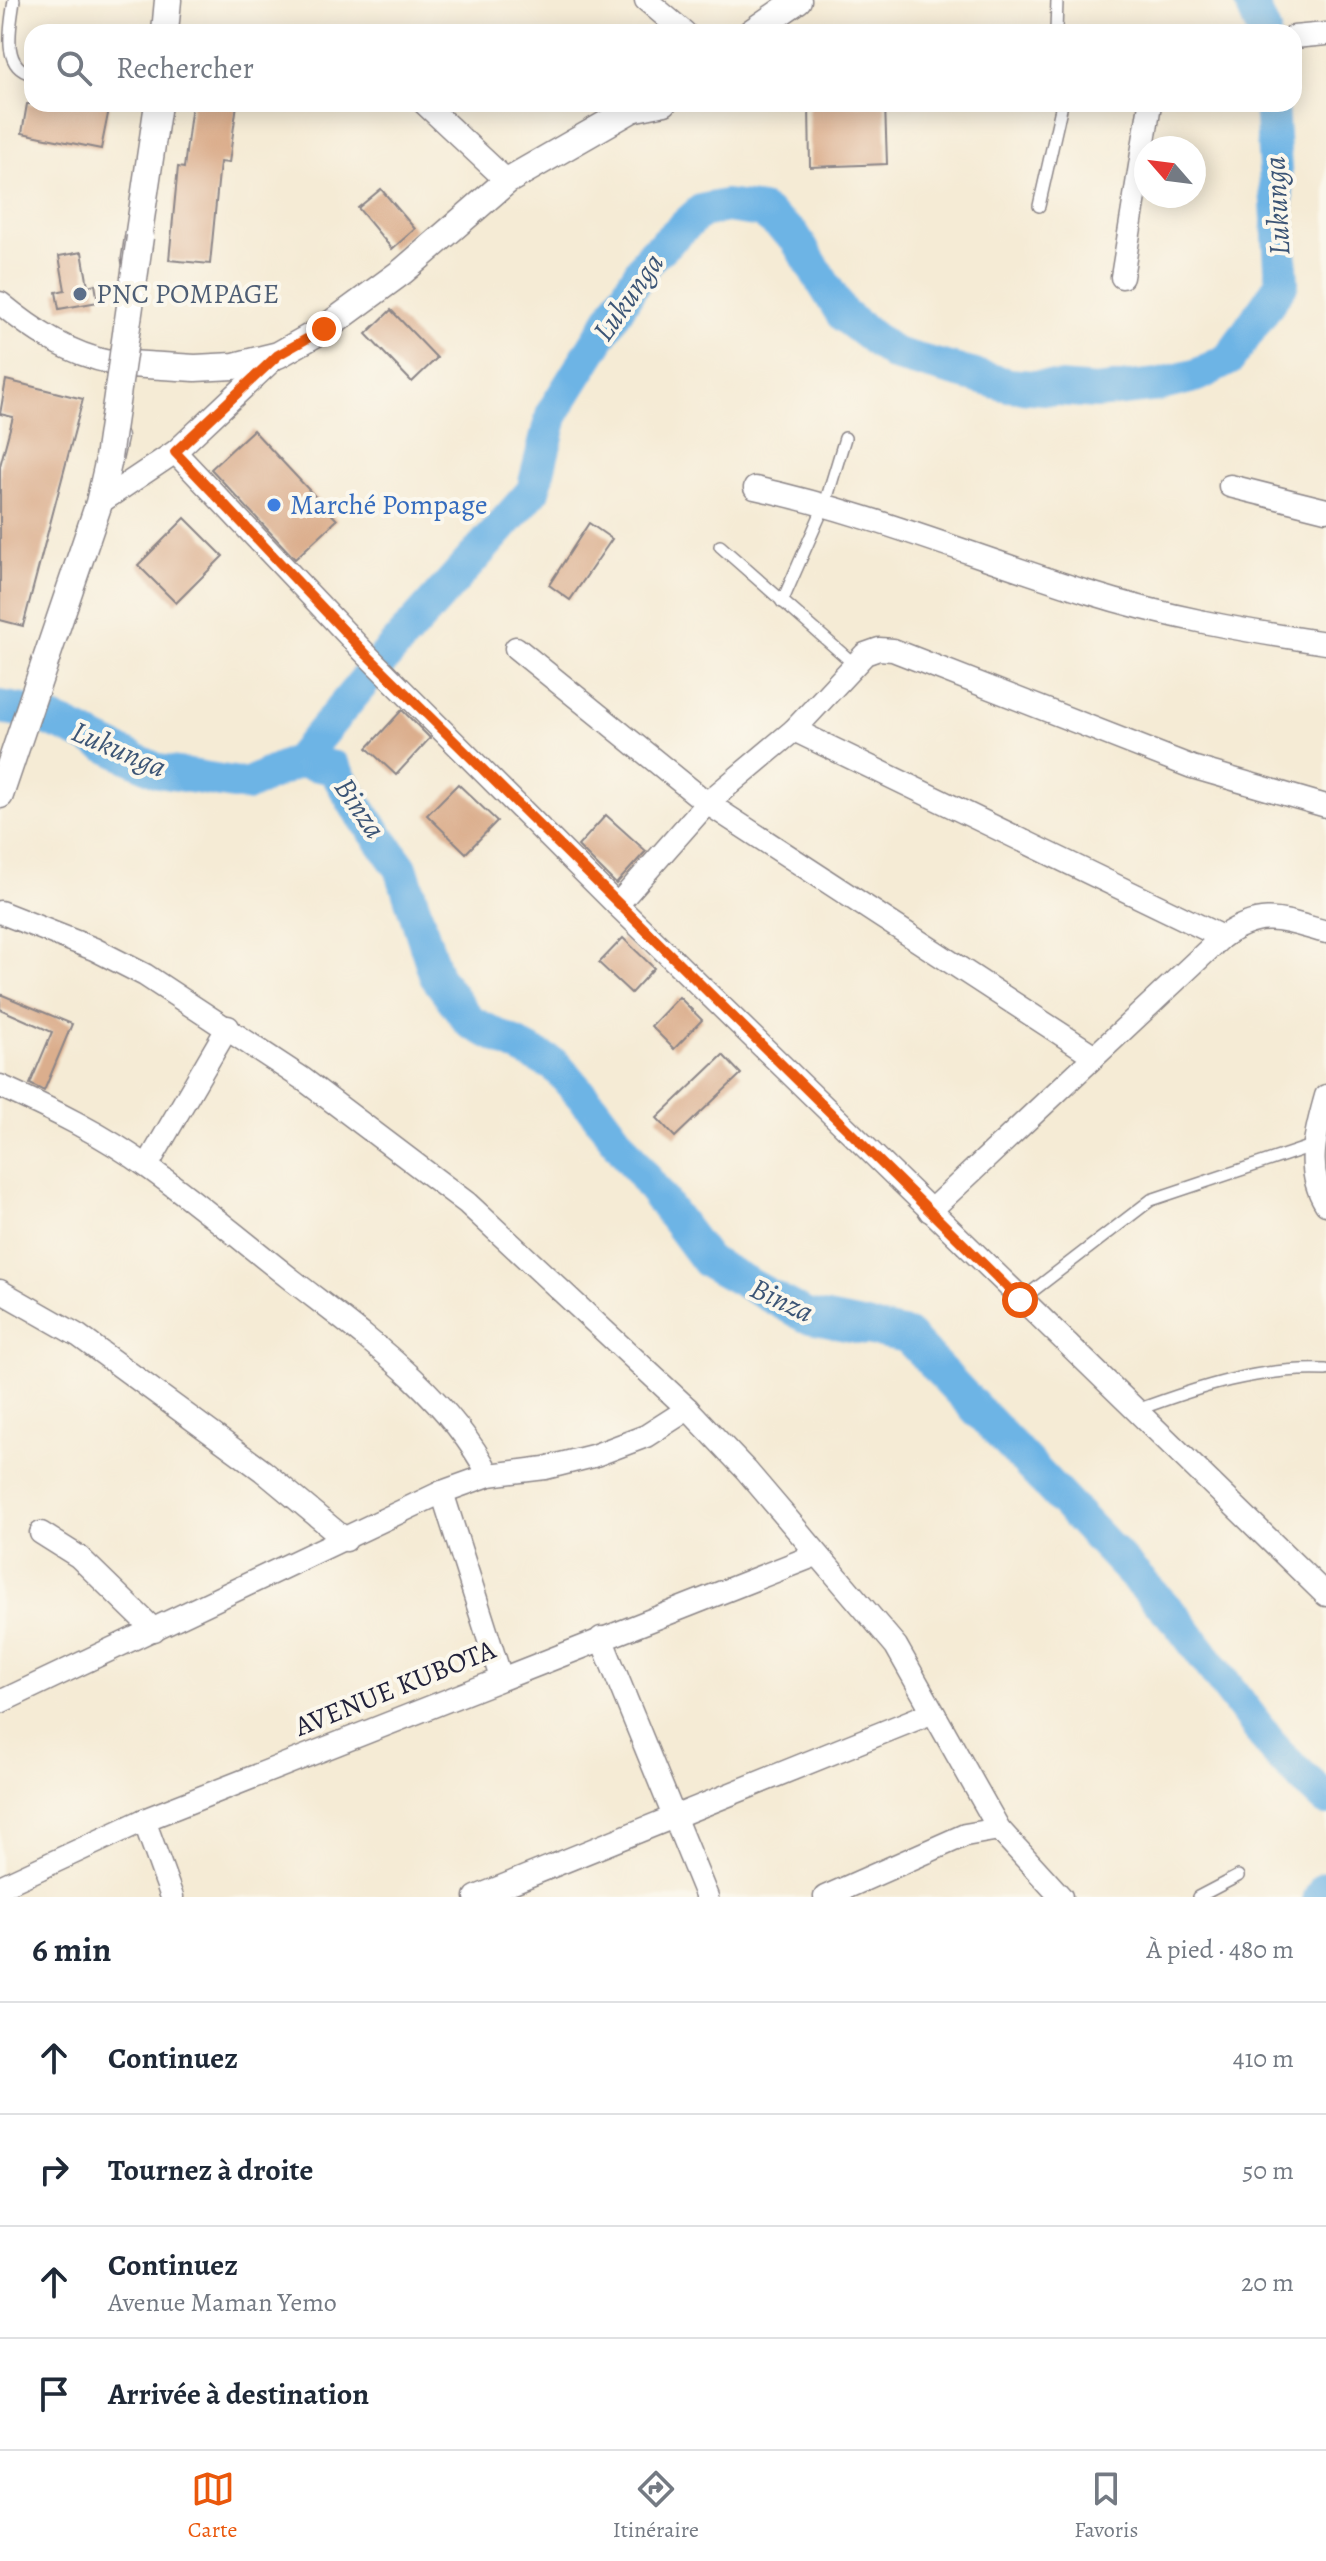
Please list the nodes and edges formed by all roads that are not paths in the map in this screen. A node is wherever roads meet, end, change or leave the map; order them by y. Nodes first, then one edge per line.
1 (14, 0) edge
2 (168, 0) edge
3 (646, 0) edge
4 (798, 0) edge
5 (1057, 0) edge
6 (166, 24) edge
7 (674, 24) edge
8 (764, 24) edge
9 (1056, 24) edge
10 (24, 70) edge
11 (157, 112) edge
12 (434, 112) edge
13 (627, 112) edge
14 (1060, 112) edge
15 (1149, 112) edge
16 (507, 181) junction
17 (1039, 206) dead end
18 (140, 237) junction
19 (1122, 277) dead end
20 (0, 303) edge
21 (278, 355) junction
22 (124, 365) junction
23 (845, 438) dead end
24 (175, 452) junction
25 (108, 458) junction
26 (1230, 486) dead end
27 (755, 488) dead end
28 (99, 503) junction
29 (825, 504) junction
30 (1326, 510) edge
31 (720, 546) dead end
32 (782, 602) junction
33 (1326, 643) edge
34 (516, 648) dead end
35 (854, 664) junction
36 (794, 730) junction
37 (1, 792) edge
38 (707, 803) junction
39 (1326, 806) edge
40 (617, 905) junction
41 (0, 912) edge
42 (1326, 932) edge
43 (1222, 937) junction
44 (228, 1027) junction
45 (1093, 1055) junction
46 (0, 1086) edge
47 (1326, 1096) edge
48 (1312, 1146) junction
49 (147, 1166) junction
50 (1326, 1204) edge
51 (930, 1211) junction
52 (0, 1291) edge
53 (1020, 1300) junction
54 (1326, 1370) edge
55 (688, 1409) junction
56 (1137, 1410) junction
57 (489, 1475) junction
58 (442, 1492) junction
59 (41, 1533) dead end
60 (346, 1540) junction
61 (816, 1555) junction
62 (1326, 1595) edge
63 (154, 1630) junction
64 (601, 1638) junction
65 (501, 1678) junction
66 (0, 1702) edge
67 (931, 1713) junction
68 (144, 1820) junction
69 (674, 1820) junction
70 (999, 1829) junction
71 (1238, 1876) dead end
72 (0, 1887) edge
73 (172, 1897) edge
74 (476, 1897) edge
75 (707, 1897) edge
76 (825, 1897) edge
77 (1061, 1897) edge
78 (1198, 1897) edge

1 - 10 lane
2 - 6 street
3 - 7 street
4 - 8 street
5 - 9 lane
11 - 18 street
12 - 16 street
13 - 16 street
14 - 17 lane
15 - 19 street
16 - 21 street
18 - 22 street
18 - 25 street, bridge
20 - 22 street
21 - 22 street
21 - 24 street
22 - 25 street
23 - 29 lane
24 - 28 street
24 - 40 street
25 - 28 street
26 - 30 street
27 - 29 street
28 - 37 street
29 - 32 lane
29 - 33 street
31 - 32 lane
32 - 35 lane
34 - 38 street
35 - 36 street
35 - 39 street
36 - 38 street
36 - 43 street
38 - 40 street
38 - 45 street
40 - 51 street
41 - 44 street
42 - 43 street
43 - 45 street
44 - 49 street
44 - 55 street
45 - 51 street
46 - 49 street
47 - 48 street
48 - 50 street
48 - 53 lane
49 - 57 street
51 - 53 street
52 - 60 street
53 - 56 street
54 - 56 lane
55 - 57 street
55 - 61 street
56 - 62 street
57 - 58 street
58 - 60 street
58 - 65 street
59 - 63 street
60 - 63 street
61 - 64 street, AVENUE KUBOTA
61 - 67 street
63 - 66 street
64 - 65 street, AVENUE KUBOTA
64 - 69 street
65 - 68 street, AVENUE KUBOTA
67 - 69 street
67 - 70 street
68 - 72 street, AVENUE KUBOTA
68 - 73 street
69 - 74 street
69 - 75 street
70 - 76 street
70 - 77 street
71 - 78 lane

